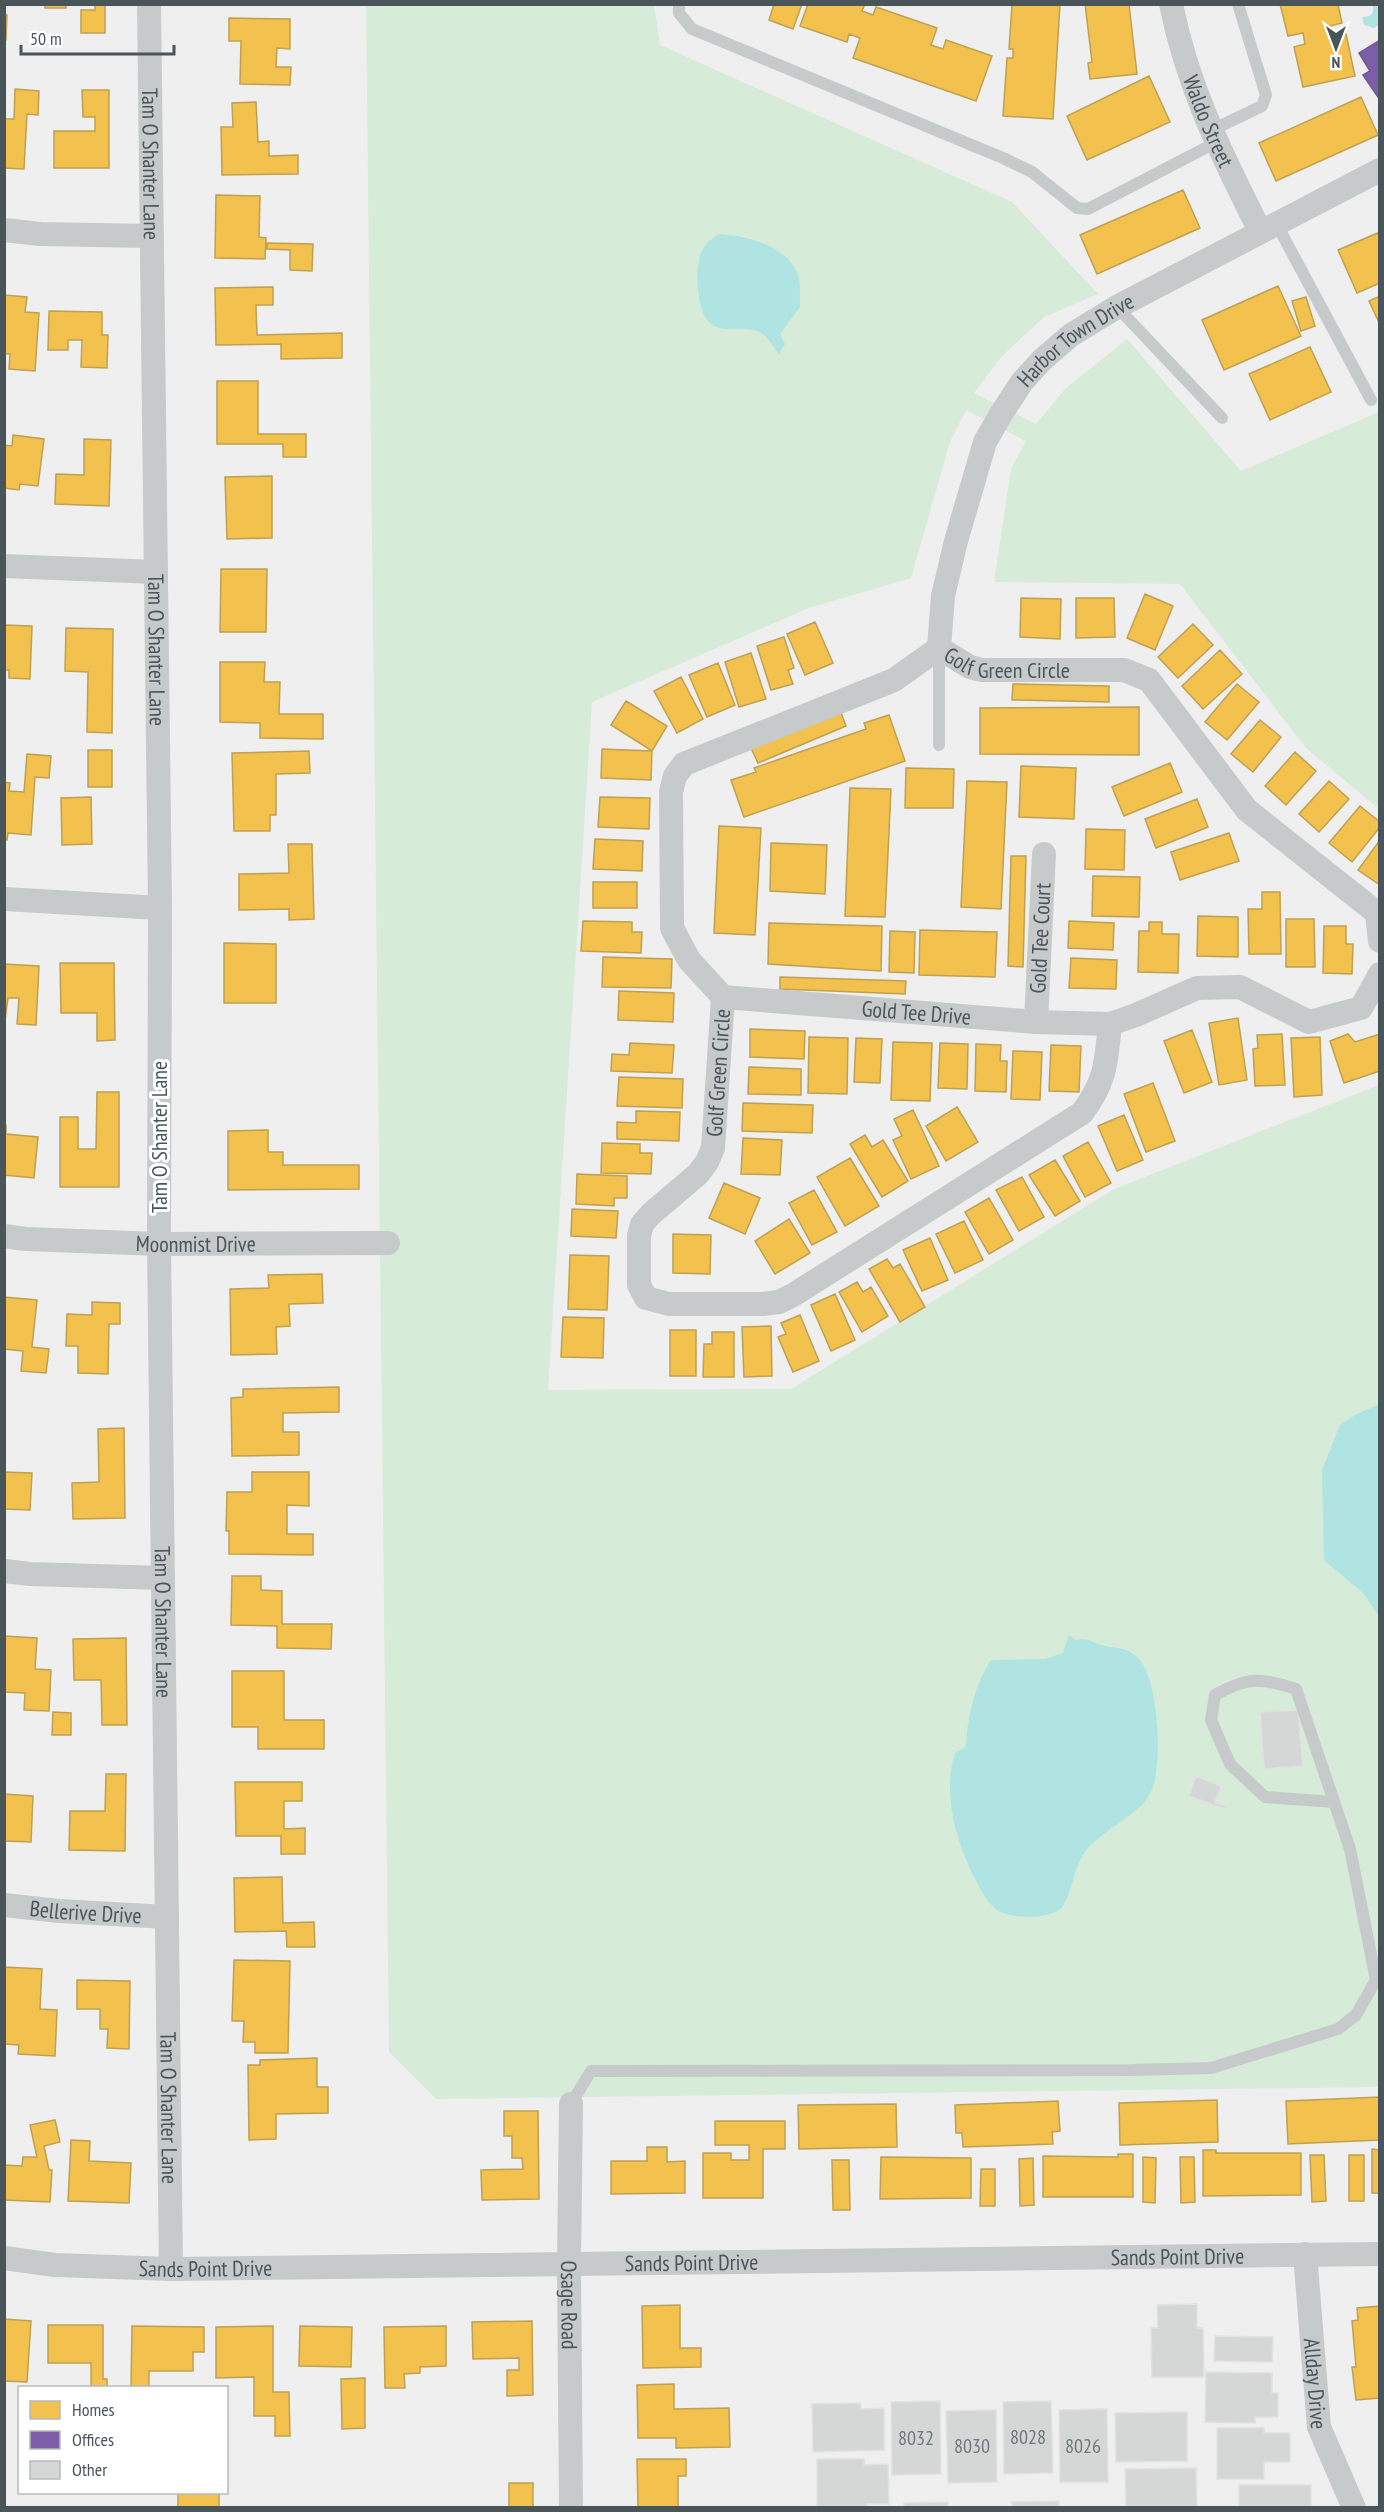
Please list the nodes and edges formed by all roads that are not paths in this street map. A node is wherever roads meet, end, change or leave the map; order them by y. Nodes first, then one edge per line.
1 (149, 4) edge
2 (679, 4) edge
3 (1171, 4) edge
4 (1238, 4) edge
5 (1213, 137) junction
6 (1380, 170) edge
7 (1268, 227) junction
8 (4, 230) edge
9 (150, 236) junction
10 (1117, 307) junction
11 (1371, 400) dead end
12 (1222, 418) dead end
13 (4, 566) edge
14 (156, 572) junction
15 (939, 648) junction
16 (939, 745) dead end
17 (1044, 854) dead end
18 (4, 899) edge
19 (160, 908) junction
20 (1380, 941) edge
21 (1380, 974) edge
22 (723, 997) junction
23 (1036, 1022) junction
24 (1110, 1024) junction
25 (4, 1236) edge
26 (388, 1243) dead end
27 (159, 1244) junction
28 (4, 1571) edge
29 (163, 1578) junction
30 (1334, 1802) junction
31 (4, 1905) edge
32 (167, 1917) junction
33 (571, 2104) joint
34 (1305, 2254) junction
35 (1380, 2254) edge
36 (4, 2258) edge
37 (569, 2264) junction
38 (171, 2269) junction
39 (571, 2508) edge
40 (1354, 2508) edge

1 - 9 street, Tam O Shanter Lane
2 - 5 lane
3 - 5 street, Waldo Street
4 - 5 lane
5 - 7 street, Waldo Street
6 - 7 street, Harbor Town Drive
7 - 10 street, Harbor Town Drive
7 - 11 lane
8 - 9 street
9 - 14 street, Tam O Shanter Lane
10 - 12 lane
10 - 15 street, Harbor Town Drive
13 - 14 street
14 - 19 street, Tam O Shanter Lane
15 - 16 lane
15 - 20 street, Golf Green Circle
15 - 22 street, Golf Green Circle
17 - 23 street, Gold Tee Court
18 - 19 street
19 - 27 street, Tam O Shanter Lane
21 - 24 street
22 - 23 street, Gold Tee Drive
22 - 24 street, Golf Green Circle
23 - 24 street, Gold Tee Drive
25 - 27 street, Moonmist Drive
26 - 27 street, Moonmist Drive
27 - 29 street, Tam O Shanter Lane
28 - 29 street
29 - 32 street, Tam O Shanter Lane
30 - 30 lane
30 - 33 lane
31 - 32 street, Bellerive Drive
32 - 38 street, Tam O Shanter Lane
33 - 37 street, Osage Road
34 - 35 street, Sands Point Drive
34 - 37 street, Sands Point Drive
34 - 40 street, Allday Drive
36 - 38 street, Sands Point Drive
37 - 38 street, Sands Point Drive
37 - 39 street, Osage Road

